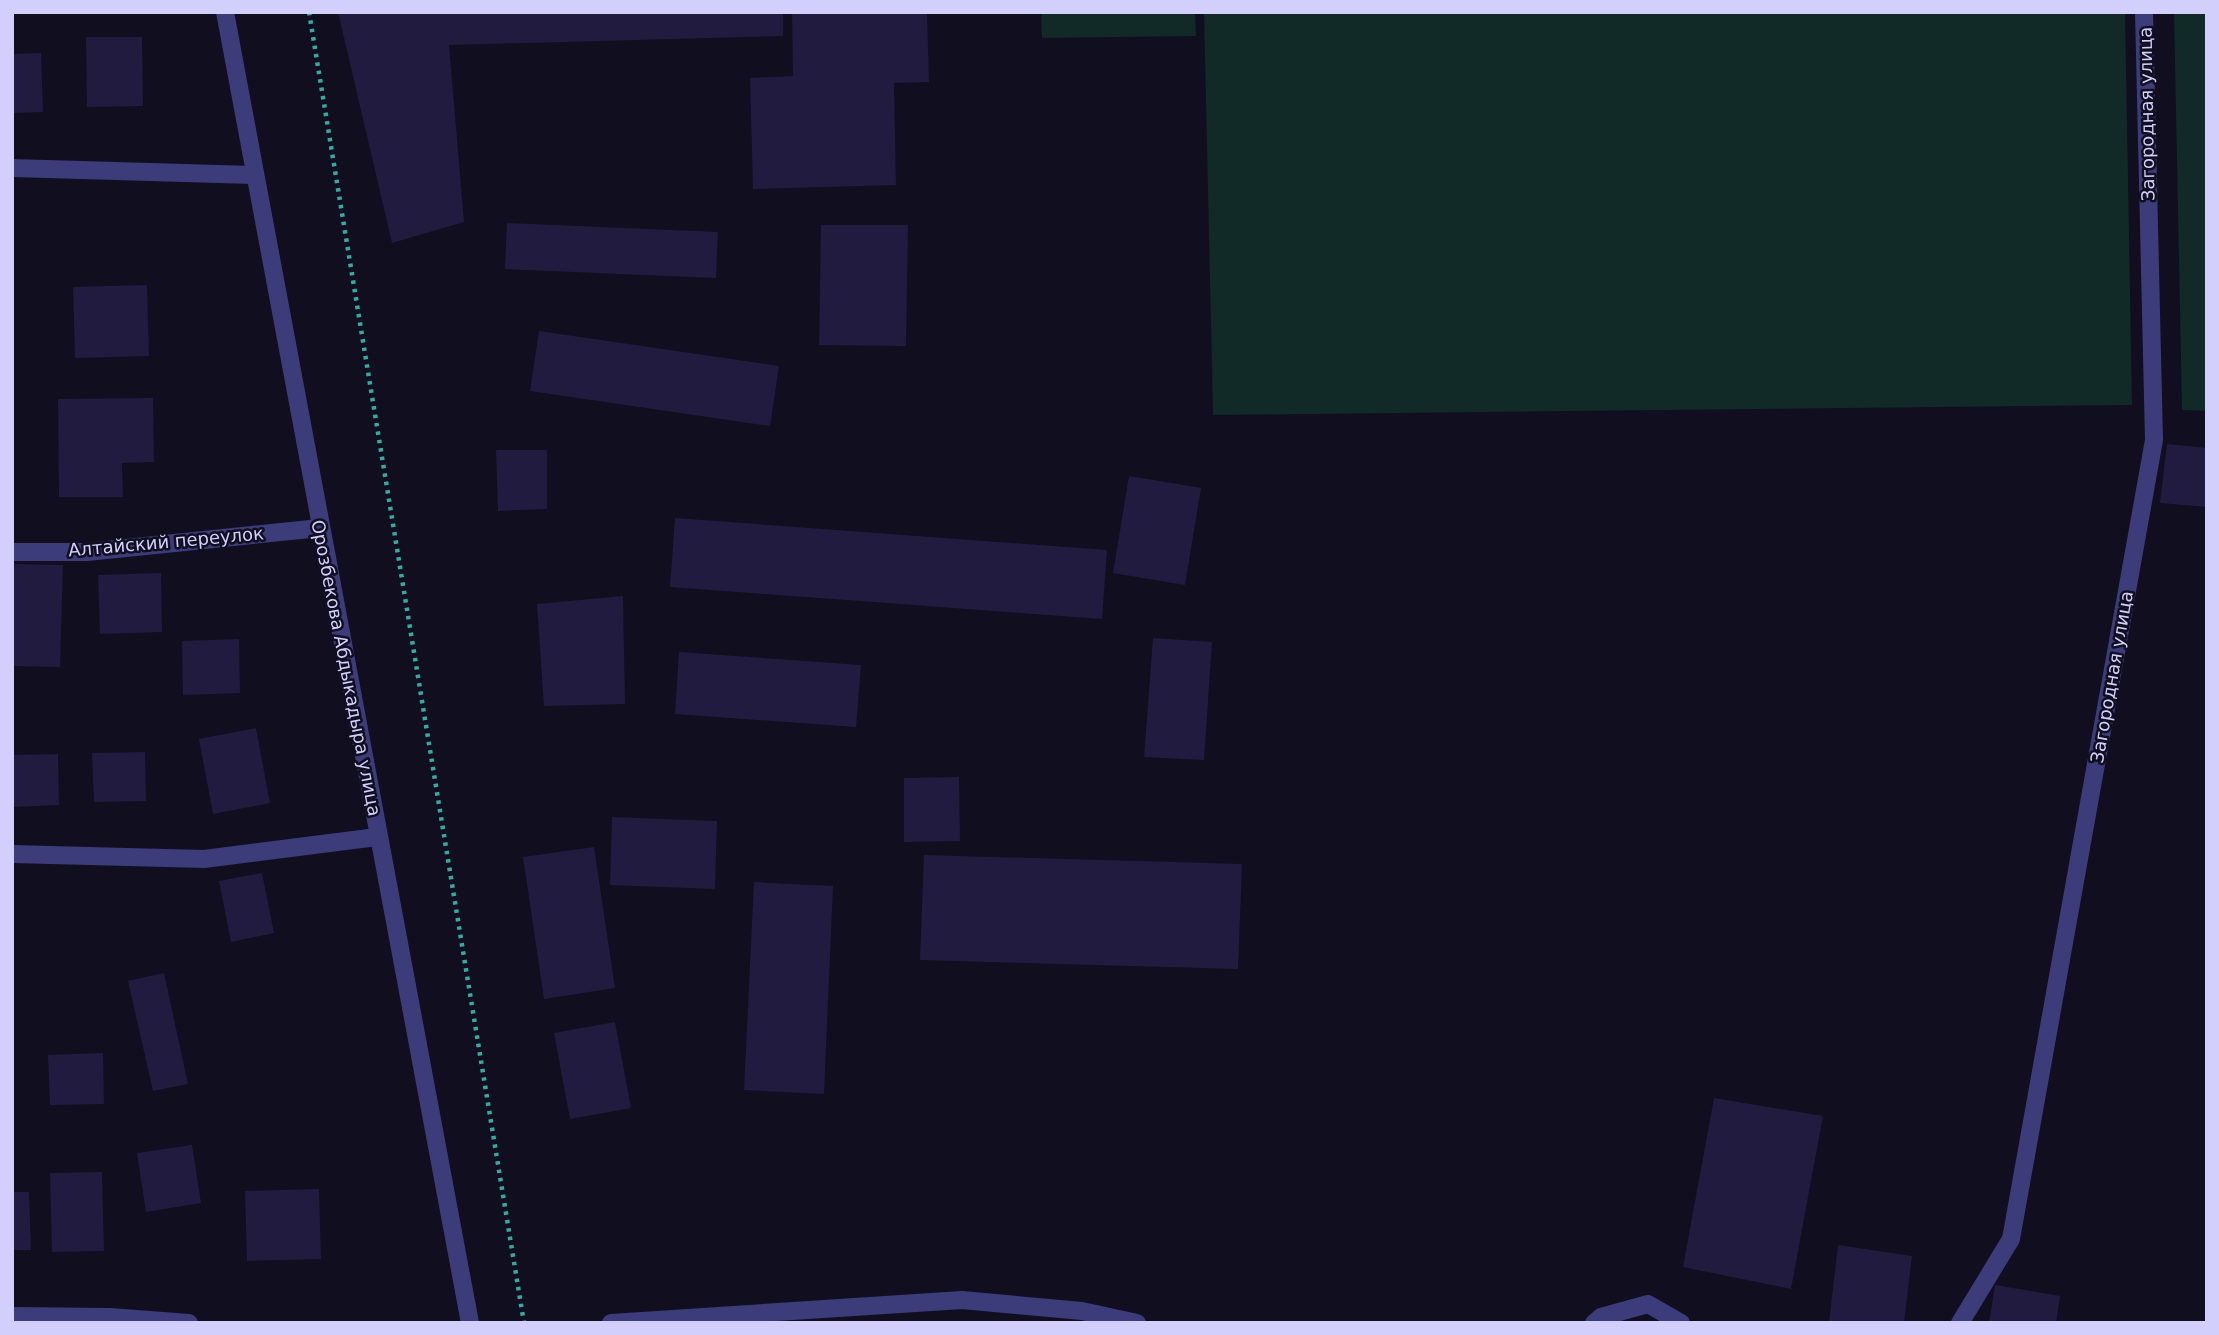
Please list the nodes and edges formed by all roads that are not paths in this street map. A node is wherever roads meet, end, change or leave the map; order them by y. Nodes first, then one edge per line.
1 (225, 12) edge
2 (2144, 12) edge
3 (12, 168) edge
4 (253, 175) junction
5 (320, 528) junction
6 (12, 552) edge
7 (377, 837) junction
8 (12, 854) edge
9 (12, 1316) edge
10 (110, 1320) edge
11 (189, 1323) edge
12 (470, 1323) edge
13 (611, 1323) edge
14 (1137, 1323) edge
15 (1594, 1323) edge
16 (1681, 1323) edge
17 (1960, 1323) edge

1 - 4 street, Орозбекова Абдыкадыра улица
2 - 17 street, Загородная улица
3 - 4 street
4 - 5 street, Орозбекова Абдыкадыра улица
5 - 6 street, Алтайский переулок
5 - 7 street, Орозбекова Абдыкадыра улица
7 - 8 street
7 - 12 street, Орозбекова Абдыкадыра улица
9 - 10 street
10 - 11 street
13 - 14 street
15 - 16 street

